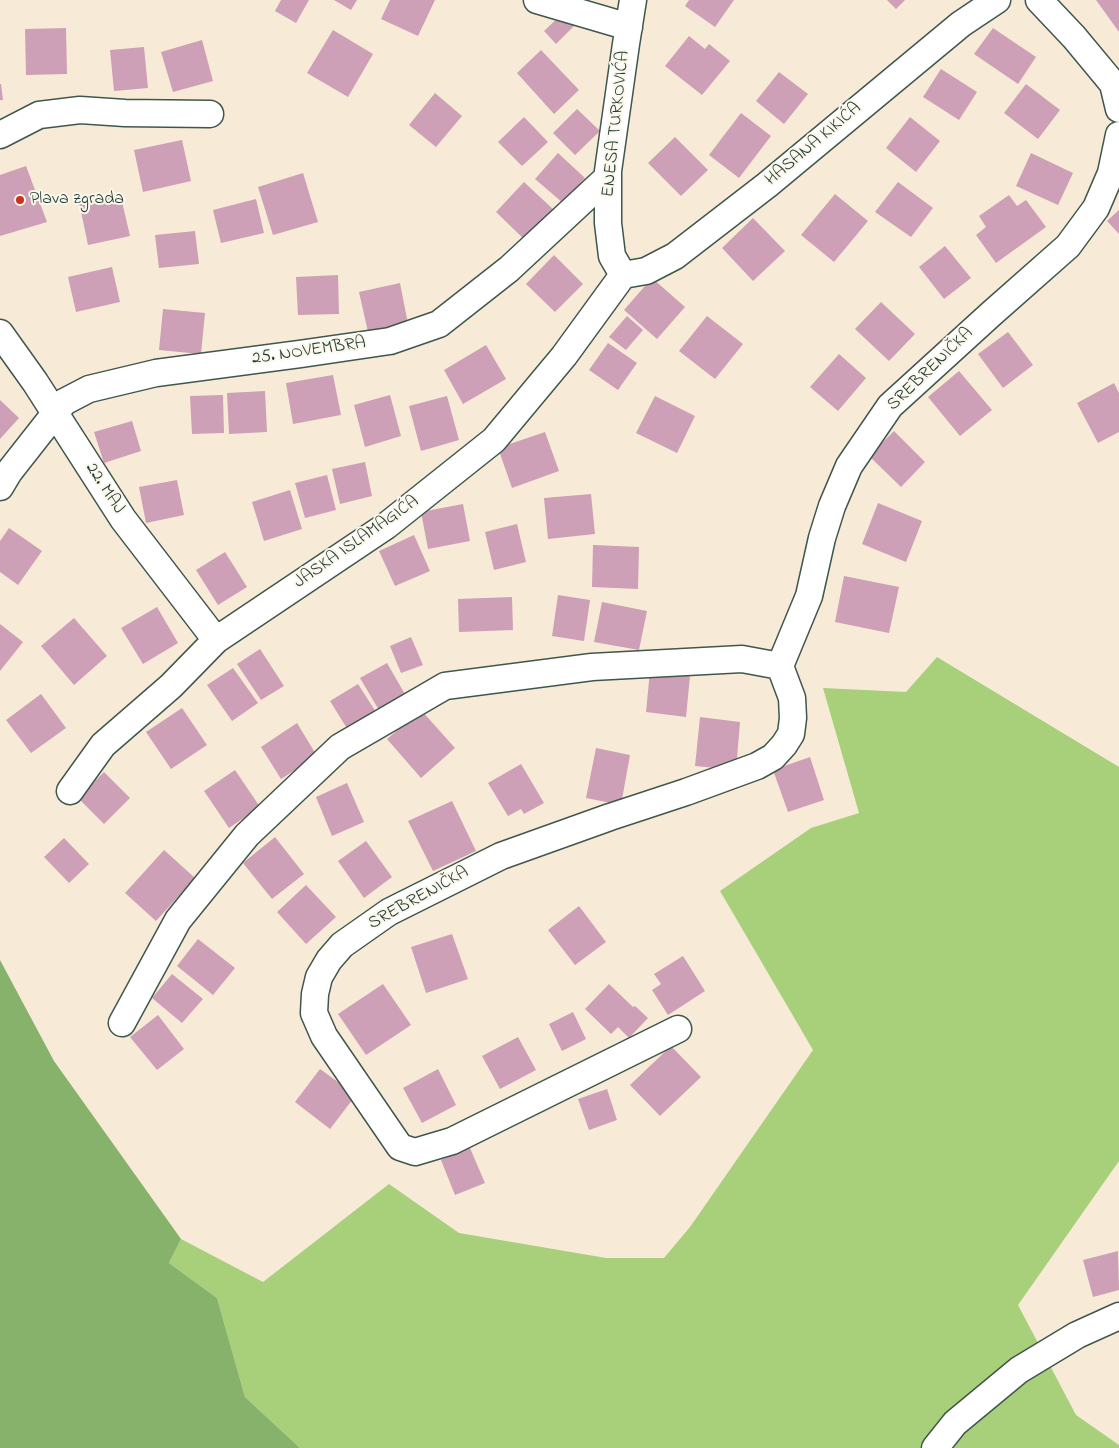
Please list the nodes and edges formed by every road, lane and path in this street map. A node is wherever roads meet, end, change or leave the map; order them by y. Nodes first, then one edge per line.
1 (536, 0) edge
2 (633, 0) edge
3 (997, 0) edge
4 (1039, 0) edge
5 (629, 27) junction
6 (1119, 109) edge
7 (210, 114) dead end
8 (0, 135) edge
9 (1119, 135) edge
10 (608, 177) junction
11 (623, 275) junction
12 (0, 333) edge
13 (54, 413) junction
14 (0, 487) edge
15 (216, 640) junction
16 (780, 666) junction
17 (70, 791) dead end
18 (122, 1023) dead end
19 (678, 1029) dead end
20 (1119, 1316) edge
21 (935, 1448) edge

1 - 5 street
2 - 5 street, ENESA TURKOVIĆA
3 - 11 street, HASANA KIKIĆA
4 - 6 street
5 - 10 street, ENESA TURKOVIĆA
7 - 8 street
9 - 16 street, SREBRENIČKA
10 - 11 street, ENESA TURKOVIĆA
10 - 13 street, 25. NOVEMBRA
11 - 15 street, JASKA ISLAMAGIĆA
12 - 13 street, 22. MAJ
13 - 14 street, 25. NOVEMBRA
13 - 15 street, 22. MAJ
15 - 17 street, JASKA ISLAMAGIĆA
16 - 18 street
16 - 19 street, SREBRENIČKA
20 - 21 street

